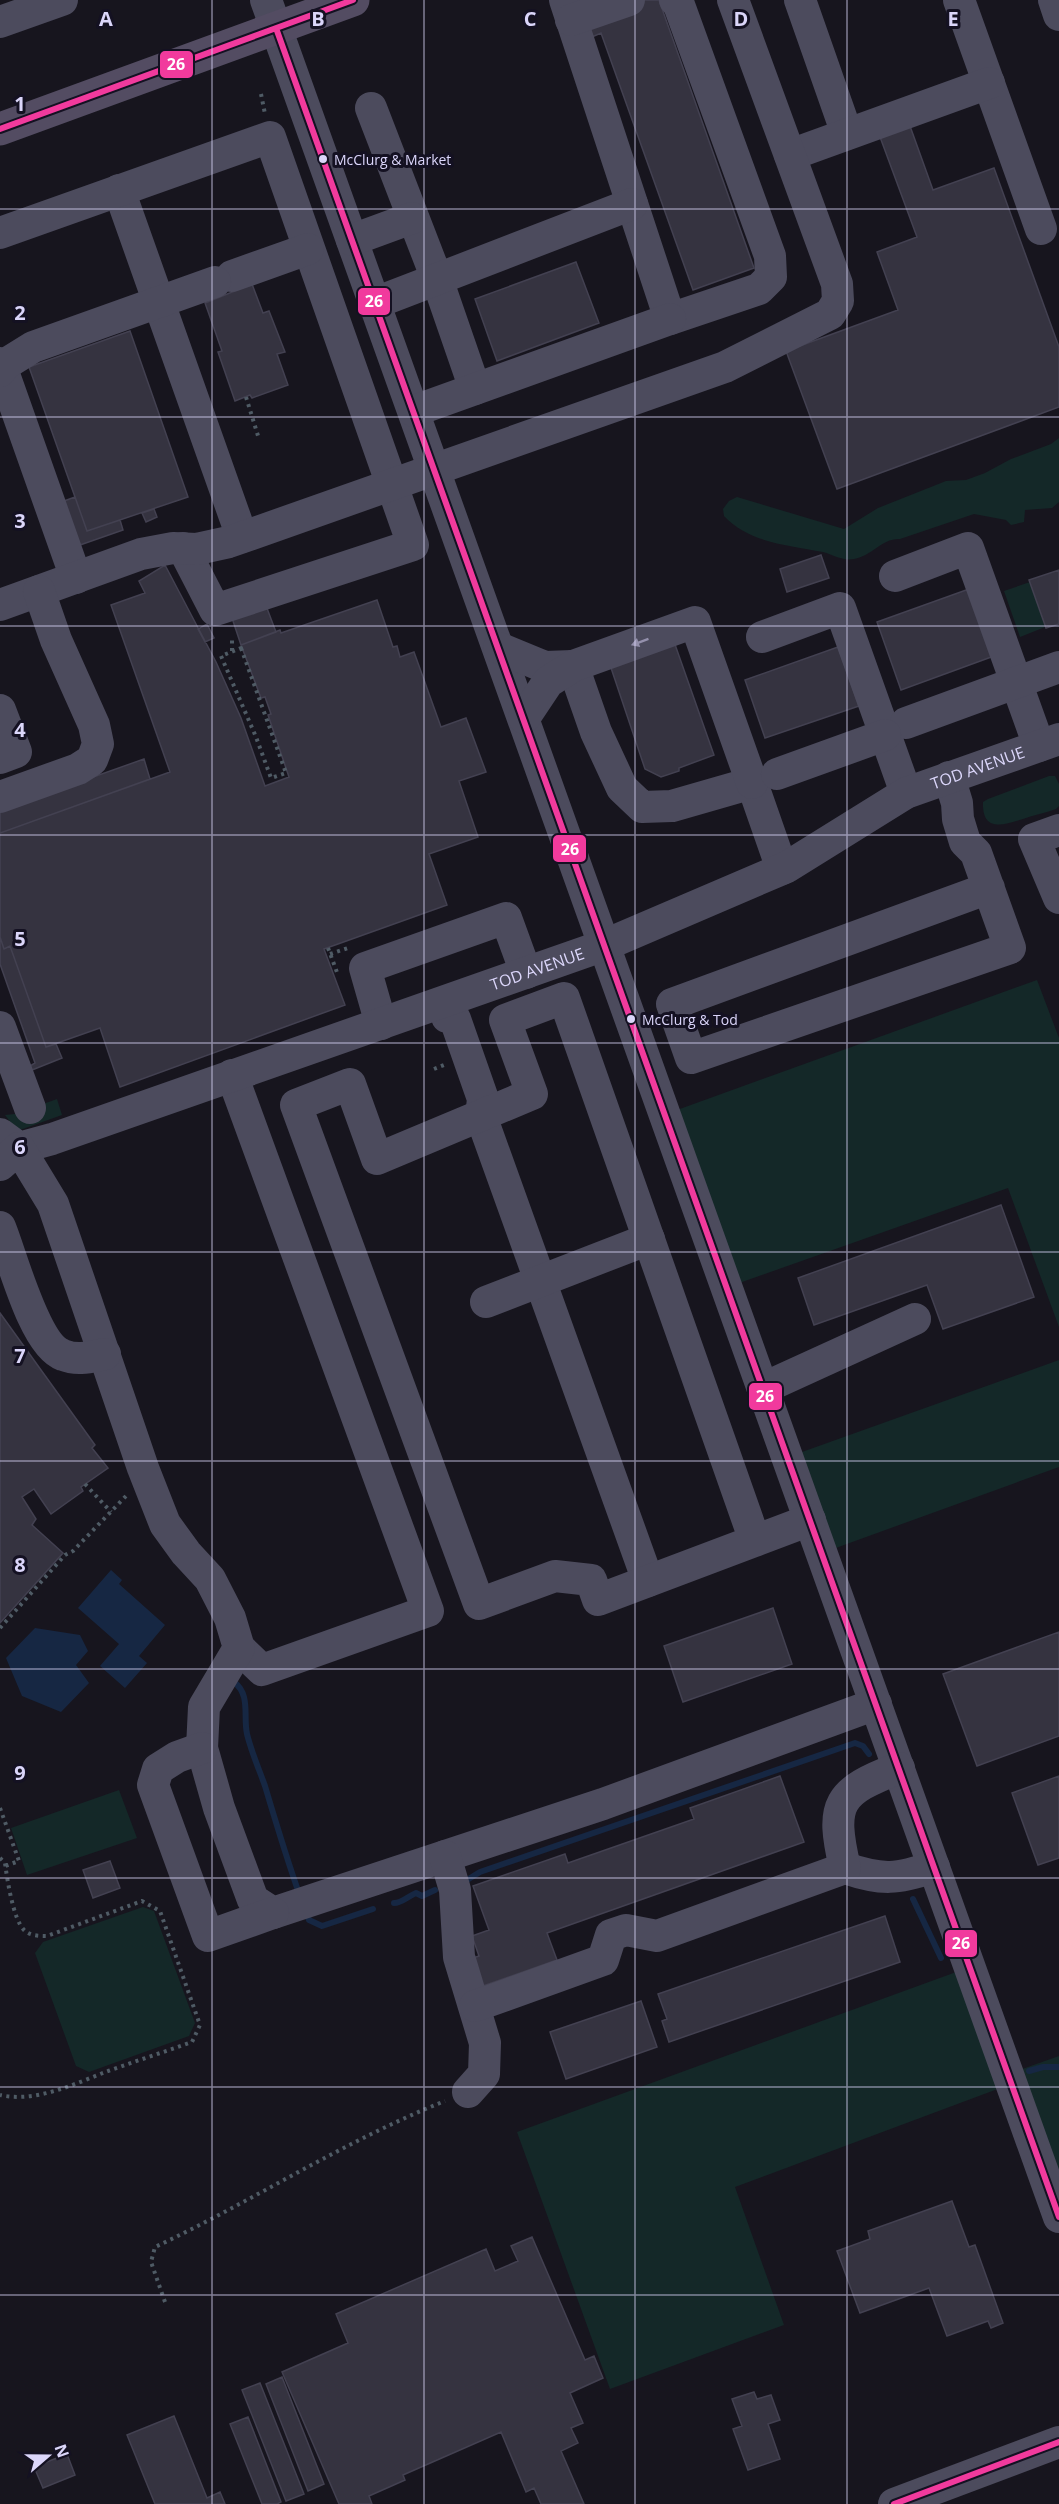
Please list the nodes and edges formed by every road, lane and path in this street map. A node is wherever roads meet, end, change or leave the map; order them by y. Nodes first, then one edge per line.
1 (62, 0) edge
2 (353, 0) edge
3 (629, 0) edge
4 (675, 0) edge
5 (733, 0) edge
6 (800, 0) edge
7 (959, 0) edge
8 (1054, 0) edge
9 (568, 10) edge
10 (271, 14) edge
11 (1059, 15) edge
12 (0, 22) edge
13 (988, 83) junction
14 (370, 108) dead end
15 (0, 129) edge
16 (847, 134) junction
17 (790, 155) junction
18 (119, 190) junction
19 (632, 204) junction
20 (412, 218) junction
21 (1041, 229) dead end
22 (0, 233) edge
23 (352, 240) junction
24 (308, 249) junction
25 (437, 279) junction
26 (158, 302) junction
27 (375, 303) junction
28 (670, 319) junction
29 (1, 368) edge
30 (475, 389) junction
31 (246, 397) dead end
32 (414, 411) junction
33 (259, 439) dead end
34 (435, 470) junction
35 (392, 485) junction
36 (242, 537) junction
37 (183, 548) junction
38 (895, 576) dead end
39 (76, 578) junction
40 (39, 591) junction
41 (0, 605) edge
42 (762, 637) dead end
43 (232, 639) dead end
44 (499, 648) junction
45 (232, 651) junction
46 (573, 666) junction
47 (1059, 668) edge
48 (1017, 683) junction
49 (0, 710) edge
50 (524, 718) junction
51 (896, 729) junction
52 (1053, 743) edge
53 (0, 758) edge
54 (765, 778) junction
55 (953, 790) junction
56 (906, 793) junction
57 (0, 797) edge
58 (1059, 830) edge
59 (782, 869) junction
60 (989, 888) junction
61 (1059, 898) edge
62 (605, 945) junction
63 (525, 973) junction
64 (445, 1010) junction
65 (381, 1024) junction
66 (0, 1027) edge
67 (232, 1075) junction
68 (30, 1108) dead end
69 (481, 1116) junction
70 (6, 1149) edge
71 (0, 1227) edge
72 (649, 1239) junction
73 (542, 1280) junction
74 (486, 1302) dead end
75 (915, 1319) dead end
76 (105, 1354) junction
77 (764, 1388) junction
78 (85, 1484) dead end
79 (130, 1493) dead end
80 (111, 1512) junction
81 (810, 1520) junction
82 (755, 1541) junction
83 (648, 1581) junction
84 (0, 1628) edge
85 (239, 1648) junction
86 (876, 1704) junction
87 (202, 1748) junction
88 (899, 1768) junction
89 (0, 1808) edge
90 (445, 1856) junction
91 (0, 1858) edge
92 (5, 1866) junction
93 (934, 1867) junction
94 (845, 1868) junction
95 (293, 1906) junction
96 (475, 2006) junction
97 (468, 2092) joint
98 (0, 2095) edge
99 (1059, 2217) edge
100 (165, 2302) dead end
101 (1059, 2442) edge
102 (894, 2504) edge

1 - 12 street
2 - 10 main road
3 - 9 street
4 - 28 street
5 - 17 street
6 - 16 street
7 - 13 street
8 - 11 street
9 - 19 street
10 - 15 main road
10 - 23 street
13 - 16 street
13 - 21 street
14 - 20 street
16 - 17 street
17 - 34 street
18 - 22 street
18 - 24 street
18 - 26 street
19 - 25 street
19 - 28 street
20 - 23 street
20 - 25 street
23 - 27 street
24 - 26 street
24 - 35 street
25 - 27 street
25 - 30 street
26 - 29 street
26 - 36 street
27 - 32 street
28 - 30 street
29 - 39 street
30 - 32 street
31 - 33 path
32 - 34 street
34 - 35 street
34 - 44 street
35 - 36 street
35 - 37 street
36 - 37 street
37 - 39 street
38 - 48 street
39 - 40 street
40 - 41 street
40 - 57 street
42 - 51 street
43 - 45 path
44 - 46 street
44 - 50 street
45 - 45 path
46 - 50 street
46 - 54 street
54 -> 46 street
47 - 48 street
48 - 51 street
48 - 52 street
49 - 53 street
50 - 62 street
51 - 54 street
51 - 56 street
52 - 55 street, TOD AVENUE
54 - 59 street
55 - 56 street, TOD AVENUE
55 - 60 street
56 - 59 street, TOD AVENUE
58 - 61 street
59 - 62 street, TOD AVENUE
60 - 60 street
62 - 63 street, TOD AVENUE
62 - 77 street
63 - 64 street, TOD AVENUE
63 - 65 street
64 - 65 street, TOD AVENUE
64 - 69 street
65 - 67 street, TOD AVENUE
66 - 68 street
67 - 70 street, TOD AVENUE
67 - 85 street
69 - 72 street
69 - 73 street
69 - 83 street
70 - 76 street
71 - 76 street
72 - 73 street
72 - 82 street
73 - 74 street
73 - 83 street
75 - 77 street
76 - 85 street
77 - 81 street
78 - 80 path
79 - 80 path
80 - 84 path
81 - 82 street
81 - 86 street
82 - 83 street
85 - 87 street
86 - 88 street
86 - 90 street
87 - 95 street
87 - 95 street
88 - 93 street
88 - 94 street
89 - 92 path
90 - 95 street
90 - 96 street
91 - 92 path
92 - 98 path
93 - 94 street
93 - 99 street
94 - 96 street
96 - 97 street
97 - 100 path
101 - 102 street

